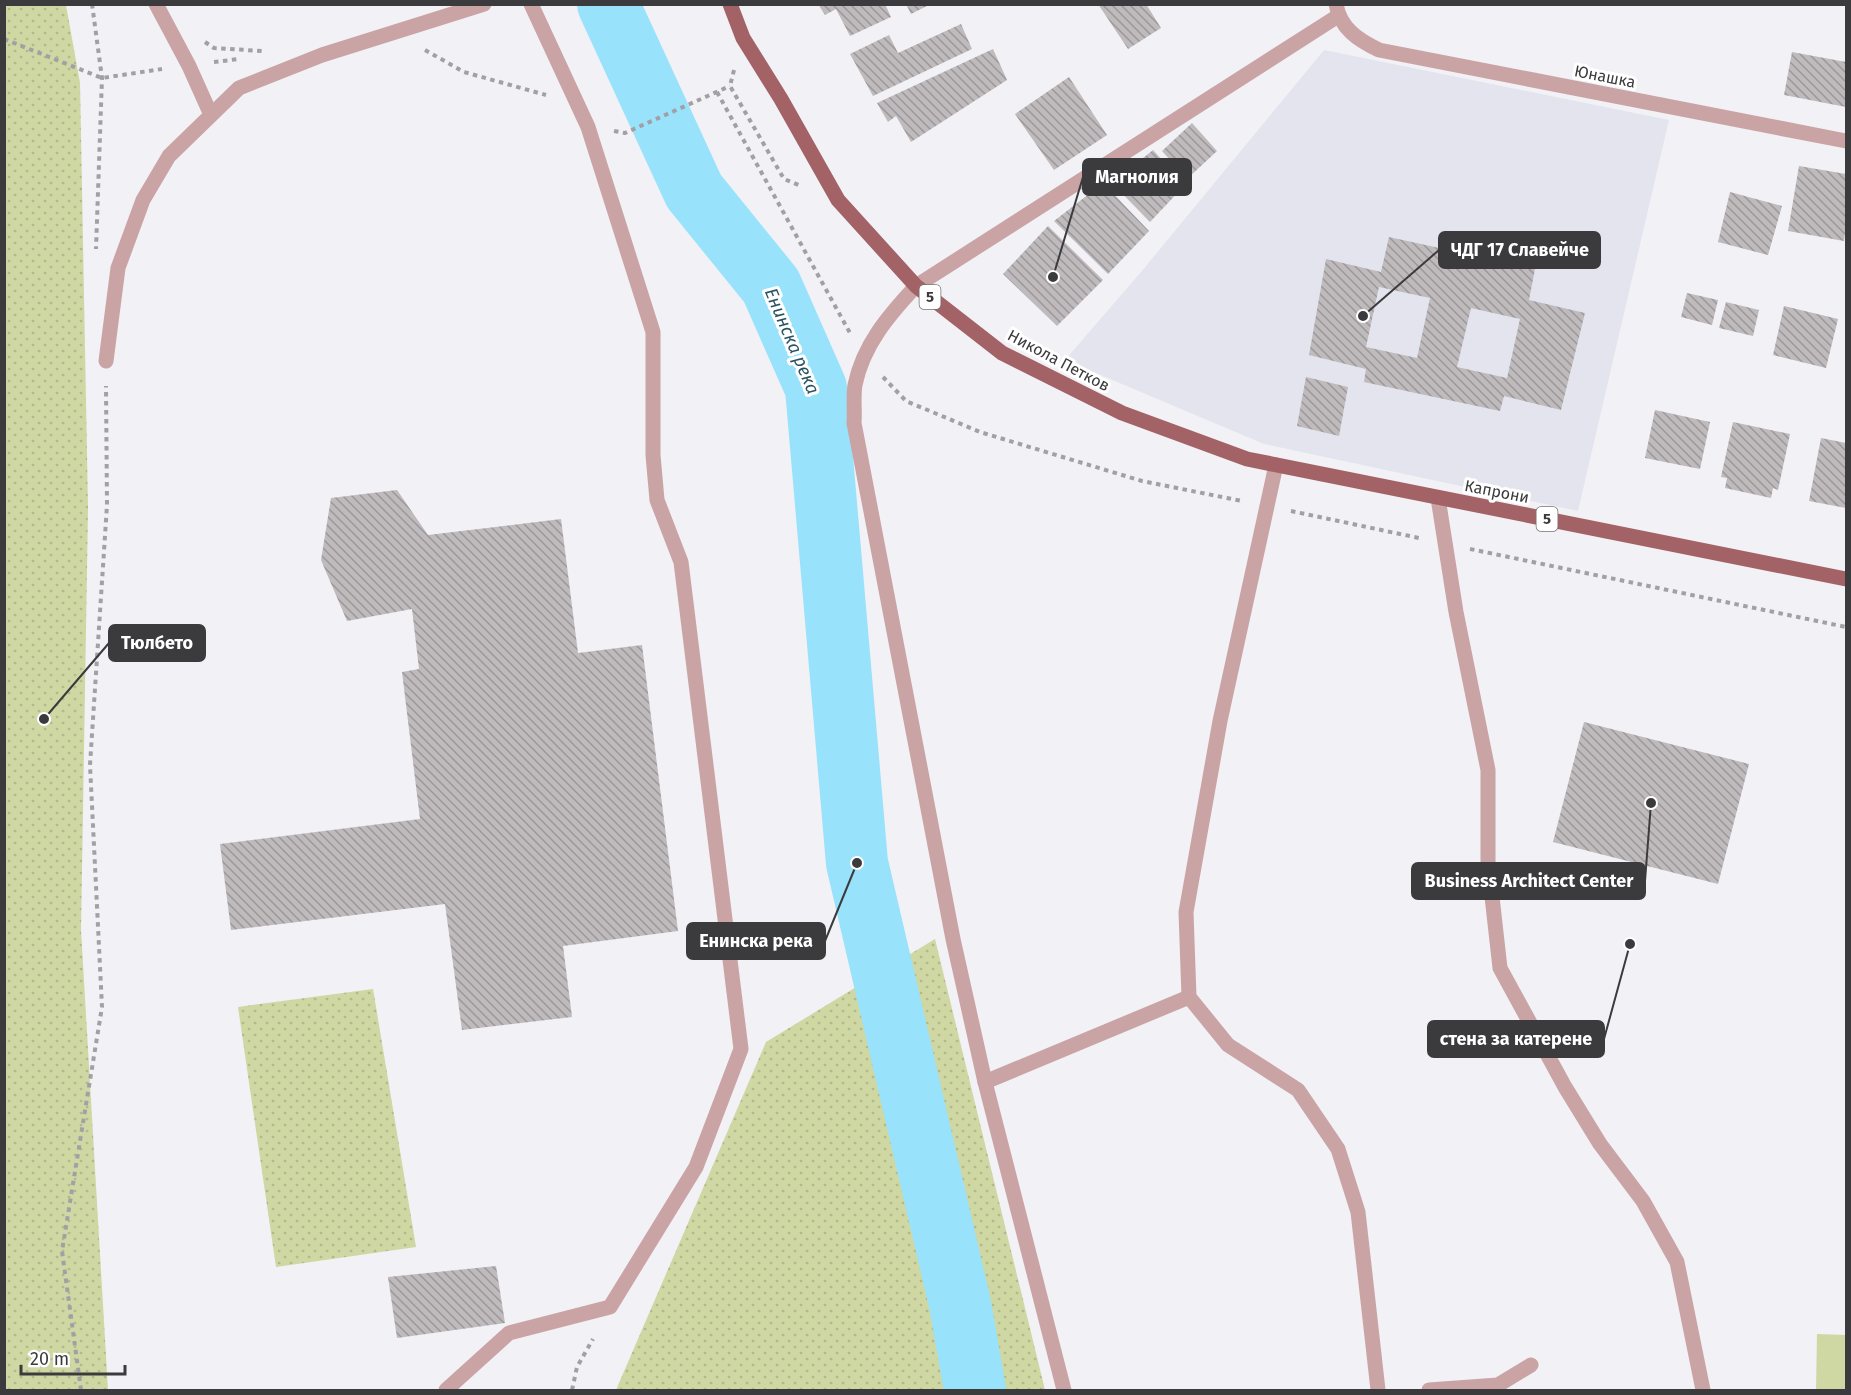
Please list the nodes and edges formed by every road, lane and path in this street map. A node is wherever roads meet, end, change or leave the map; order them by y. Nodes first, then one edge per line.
1 (92, 4) edge
2 (156, 4) edge
3 (484, 4) edge
4 (531, 4) edge
5 (730, 4) edge
6 (1337, 10) edge
7 (395, 32) junction
8 (197, 37) dead end
9 (4, 39) edge
10 (255, 57) dead end
11 (244, 58) dead end
12 (189, 66) junction
13 (102, 78) junction
14 (548, 95) dead end
15 (211, 115) junction
16 (588, 127) junction
17 (1846, 141) edge
18 (838, 200) junction
19 (96, 257) dead end
20 (916, 286) junction
21 (106, 361) joint
22 (1247, 459) joint
23 (1276, 465) junction
24 (1438, 498) junction
25 (1846, 579) edge
26 (1189, 997) junction
27 (985, 1082) junction
28 (610, 1307) junction
29 (1531, 1365) dead end
30 (81, 1390) edge
31 (446, 1390) edge
32 (572, 1390) edge
33 (1064, 1390) edge
34 (1377, 1390) edge
35 (1429, 1390) edge
36 (1703, 1390) edge

1 - 13 path
2 - 12 street
3 - 7 street
4 - 16 street
5 - 18 main road, Никола Петков / 5
6 - 17 street, Юнашка
6 - 20 street
7 - 14 path
7 - 15 street
8 - 10 path
9 - 13 path
11 - 12 path
12 - 13 path
12 - 15 street
13 - 19 path
15 - 21 street
16 - 18 path
16 - 28 street
18 - 20 main road, Никола Петков / 5
20 - 22 main road, Никола Петков / 5
20 - 27 street
21 - 30 path
22 - 23 main road, Капрони / 5
23 - 24 main road, Капрони / 5
23 - 26 street
24 - 25 main road, Капрони / 5
24 - 36 street
26 - 27 street
26 - 34 street
27 - 33 street
28 - 31 street
28 - 32 path
29 - 35 street

